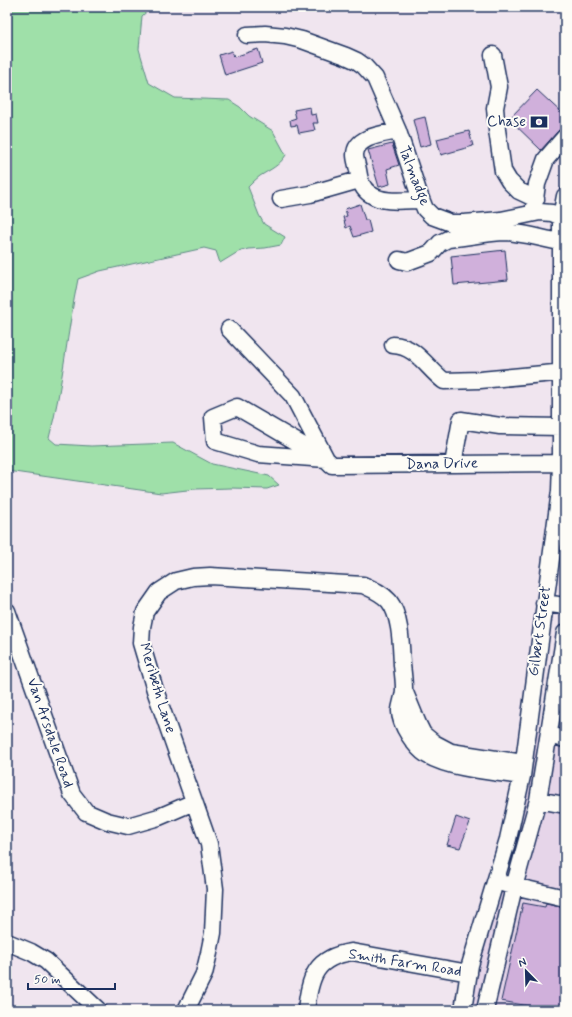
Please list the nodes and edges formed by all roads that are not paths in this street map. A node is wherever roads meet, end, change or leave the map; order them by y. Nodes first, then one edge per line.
1 (247, 35) dead end
2 (493, 55) dead end
3 (398, 131) junction
4 (565, 137) edge
5 (359, 180) junction
6 (565, 196) edge
7 (281, 199) dead end
8 (421, 200) junction
9 (535, 206) junction
10 (561, 217) junction
11 (561, 242) junction
12 (399, 260) dead end
13 (563, 266) edge
14 (229, 329) dead end
15 (392, 345) dead end
16 (563, 372) edge
17 (561, 426) junction
18 (326, 459) junction
19 (561, 463) junction
20 (453, 464) junction
21 (562, 492) edge
22 (560, 524) edge
23 (544, 603) junction
24 (565, 606) edge
25 (7, 611) edge
26 (565, 633) edge
27 (562, 677) edge
28 (548, 735) junction
29 (565, 739) edge
30 (522, 770) junction
31 (538, 800) junction
32 (194, 802) junction
33 (565, 805) edge
34 (496, 882) junction
35 (514, 887) junction
36 (565, 898) edge
37 (7, 942) edge
38 (468, 973) junction
39 (468, 1008) edge
40 (98, 1010) edge
41 (186, 1010) edge
42 (306, 1010) edge
43 (485, 1010) edge

1 - 3 street, Talmadge
2 - 9 street
3 - 5 street
3 - 8 street, Talmadge
4 - 9 street
5 - 7 street
5 - 8 street
6 - 10 street, Gilbert Street
8 - 9 street, Talmadge
9 - 10 street, Talmadge
10 - 11 street, Gilbert Street
11 - 12 street
11 - 13 street, Gilbert Street
13 - 16 street, Gilbert Street
14 - 18 street
15 - 16 street
16 - 17 street, Gilbert Street
17 - 19 street, Gilbert Street
17 - 20 street
18 - 18 street
18 - 20 street, Dana Drive
19 - 20 street, Dana Drive
19 - 21 street, Gilbert Street
21 - 22 street, Gilbert Street
22 - 23 street, Gilbert Street
23 - 24 street
23 - 30 street, Gilbert Street
25 - 32 street, Van Arsdale Road
26 - 27 street
27 - 28 street
28 - 29 street
28 - 31 street
30 - 32 street, Meribeth Lane
30 - 34 street, Gilbert Street
31 - 33 street
31 - 35 street
32 - 41 street, Meribeth Lane
34 - 35 street
34 - 38 street, Gilbert Street
35 - 36 street
35 - 43 street
37 - 40 street
38 - 39 street, Gilbert Street
38 - 42 street, Smith Farm Road

